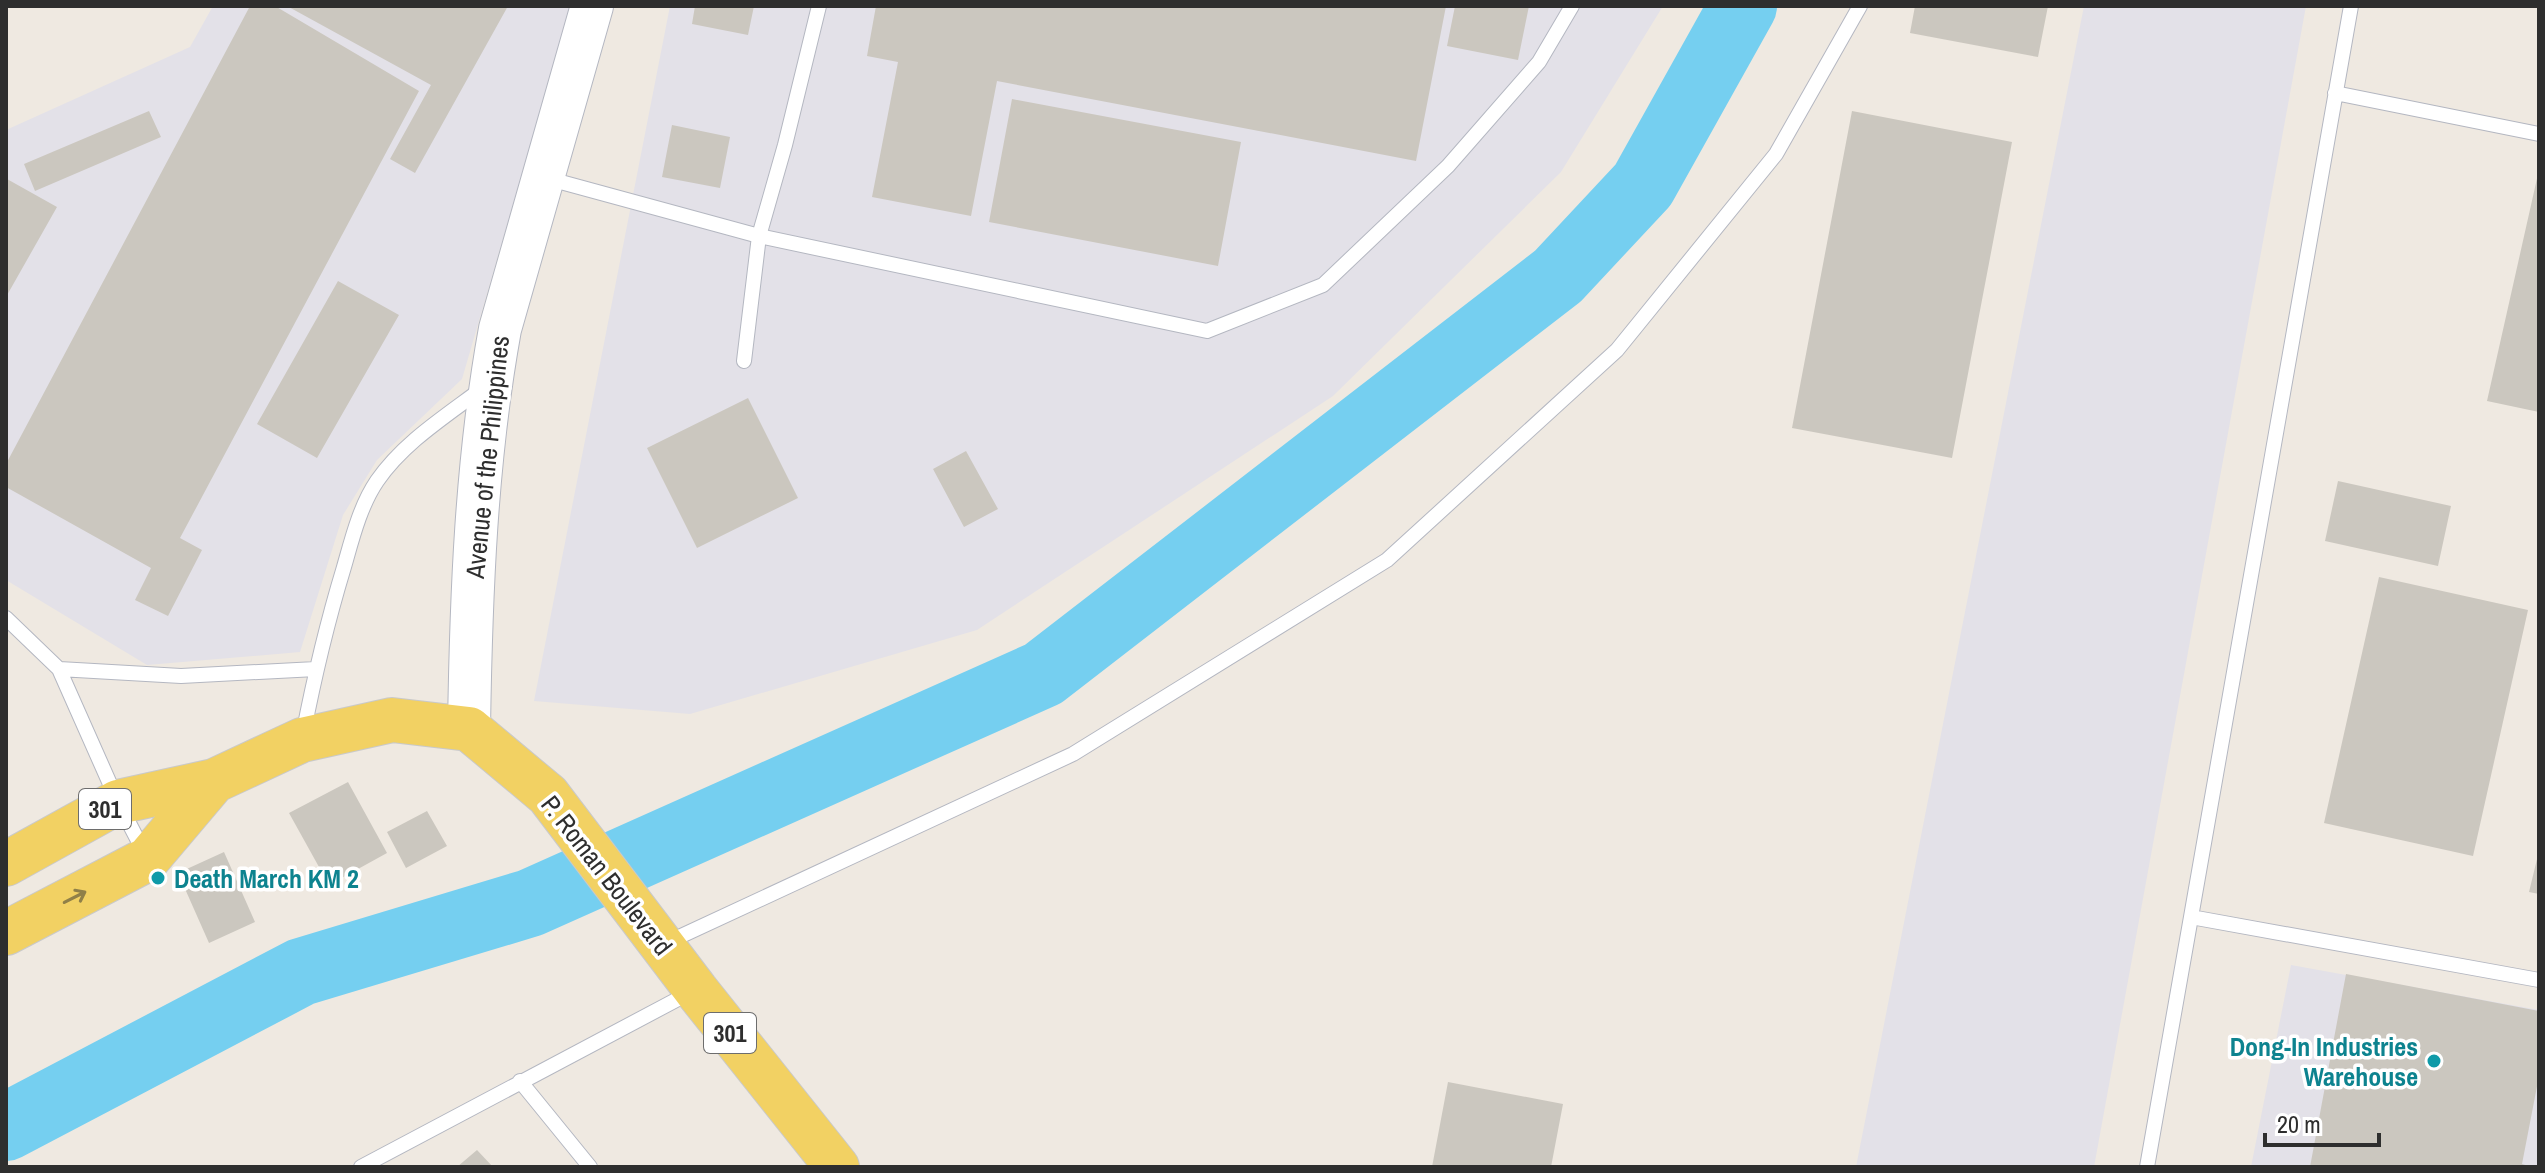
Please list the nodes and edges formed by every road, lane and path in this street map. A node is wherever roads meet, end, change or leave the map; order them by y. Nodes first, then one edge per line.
1 (592, 6) edge
2 (819, 6) edge
3 (1572, 6) edge
4 (1860, 6) edge
5 (2351, 6) edge
6 (2335, 93) junction
7 (2539, 134) edge
8 (542, 177) junction
9 (759, 236) junction
10 (744, 361) dead end
11 (490, 383) junction
12 (6, 618) edge
13 (59, 669) junction
14 (316, 669) junction
15 (469, 729) junction
16 (302, 740) junction
17 (214, 781) junction
18 (118, 802) junction
19 (148, 859) junction
20 (6, 864) edge
21 (2191, 917) junction
22 (6, 933) edge
23 (662, 945) junction
24 (2539, 980) edge
25 (696, 990) junction
26 (520, 1081) junction
27 (361, 1167) edge
28 (590, 1167) edge
29 (837, 1167) edge
30 (2147, 1167) edge

1 - 8 main road, Avenue of the Philippines
2 - 9 lane
3 - 9 lane
4 - 23 lane
5 - 6 lane
6 - 7 lane
6 - 21 lane
8 - 9 lane
8 - 11 main road, Avenue of the Philippines
9 - 10 lane
11 - 14 lane
11 - 15 main road, Avenue of the Philippines
12 - 13 lane
13 - 14 lane
13 - 18 lane
14 - 16 lane
15 - 16 main road, 301
15 - 23 main road, P. Roman Boulevard / 301
16 - 17 main road, 301
17 - 18 main road, 301
17 - 19 main road, 301
18 - 19 lane
18 - 20 main road, 301
22 -> 19 main road, 301
21 - 24 lane
21 - 30 lane
23 - 25 main road, P. Roman Boulevard / 301
25 - 26 lane
25 - 29 main road, P. Roman Boulevard / 301
26 - 27 lane
26 - 28 lane

